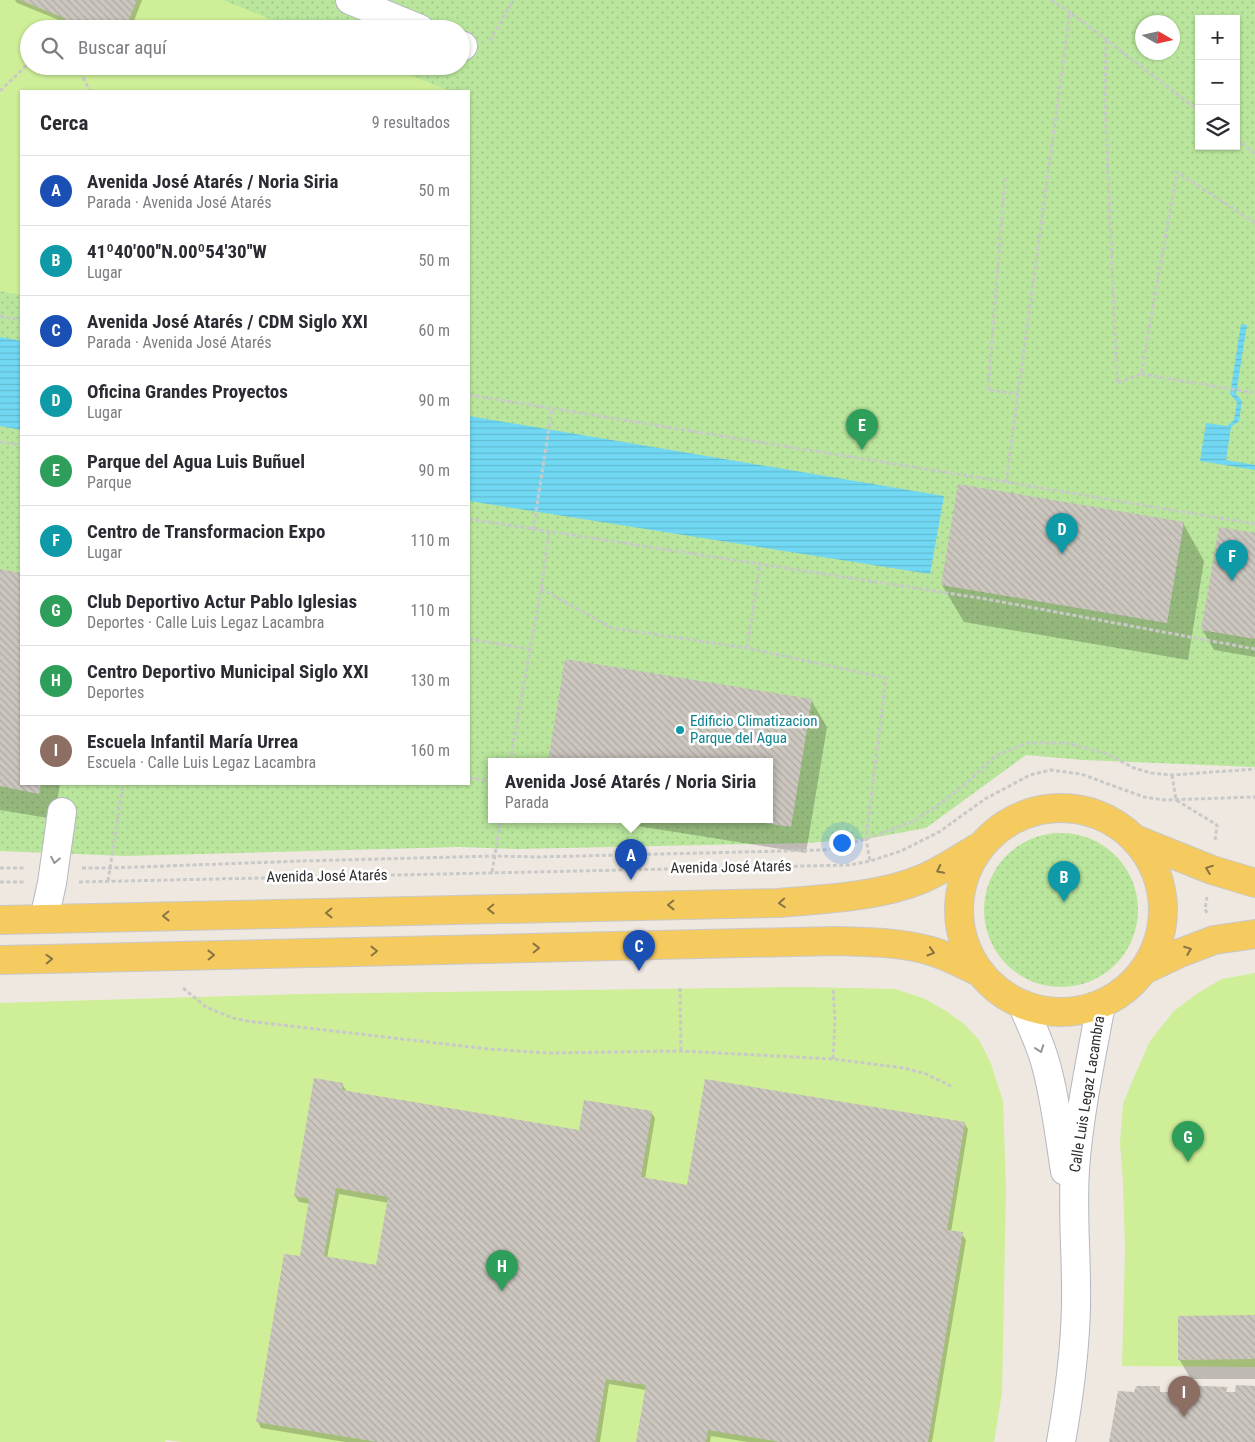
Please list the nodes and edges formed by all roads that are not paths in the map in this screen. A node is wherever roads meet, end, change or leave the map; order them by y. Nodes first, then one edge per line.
1 (350, 0) edge
2 (398, 20) edge
3 (62, 812) dead end
4 (1137, 840) junction
5 (982, 845) junction
6 (1255, 883) edge
7 (44, 919) junction
8 (0, 920) edge
9 (1255, 934) edge
10 (0, 960) edge
11 (1144, 970) junction
12 (981, 973) junction
13 (1022, 1004) junction
14 (1101, 1004) junction
15 (1074, 1213) junction
16 (1061, 1442) edge

1 - 2 street
3 -> 7 street
4 - 5 main road
6 -> 4 main road
4 - 11 main road
5 -> 7 main road
5 - 12 main road
7 - 8 main road
11 -> 9 main road
10 -> 12 main road
11 - 14 main road
12 - 13 main road
13 - 14 main road
13 -> 15 street, Calle Luis Legaz Lacambra
14 - 15 street, Calle Luis Legaz Lacambra
15 - 16 street, Calle Luis Legaz Lacambra

